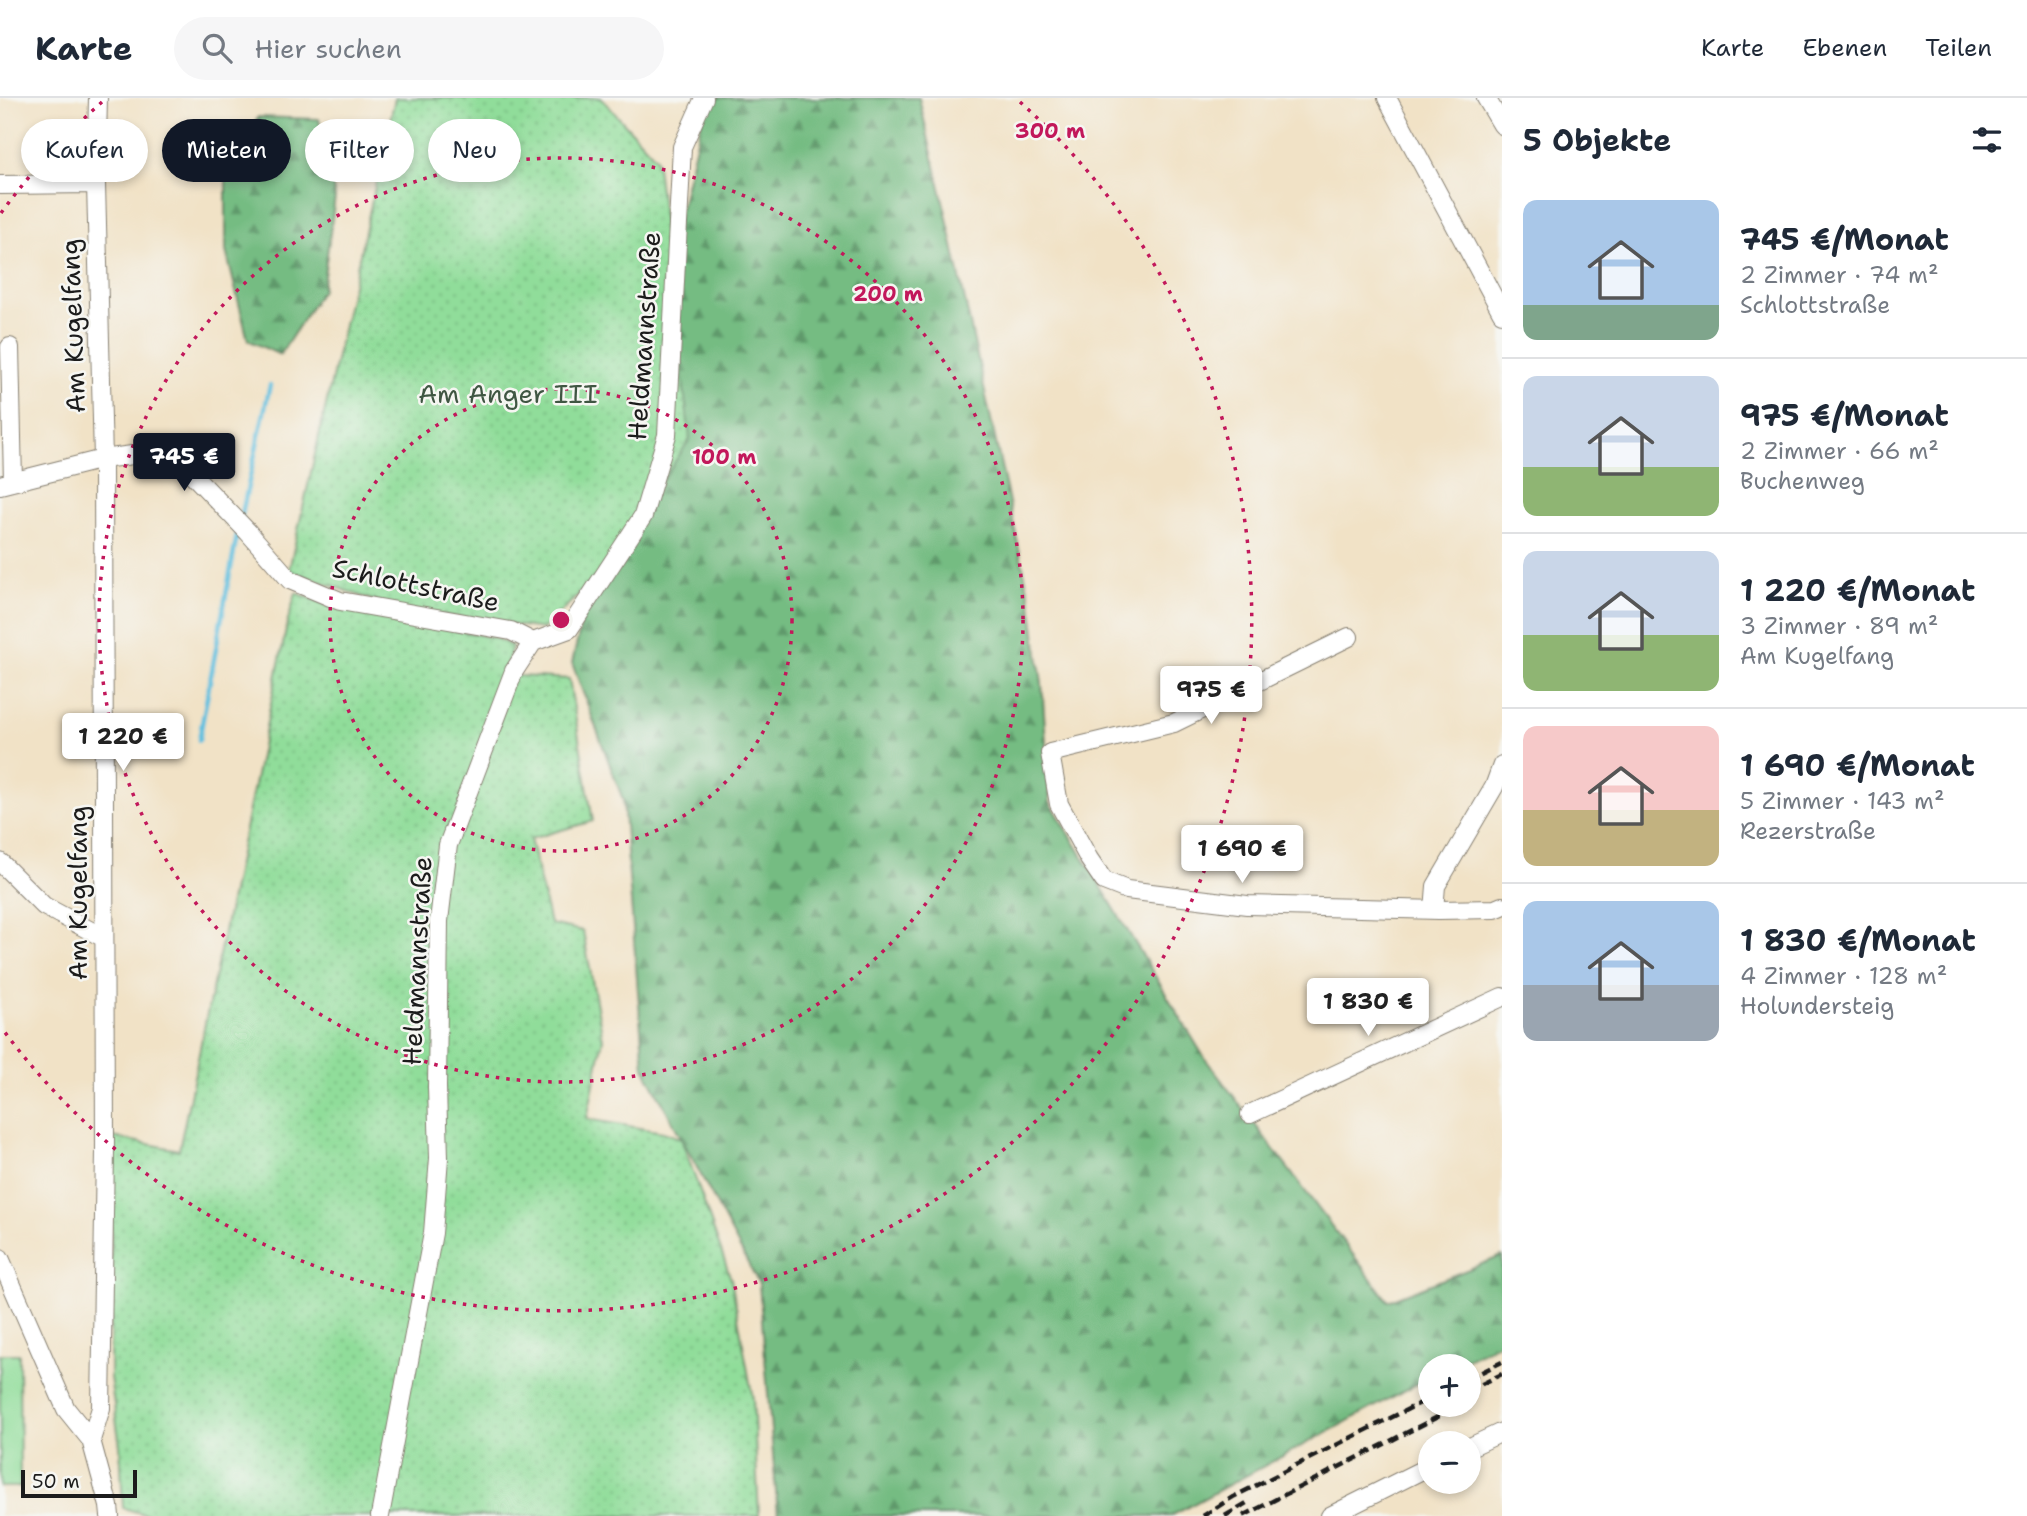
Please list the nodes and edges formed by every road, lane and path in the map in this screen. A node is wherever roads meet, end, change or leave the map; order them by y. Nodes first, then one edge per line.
1 (98, 98) edge
2 (704, 98) edge
3 (1387, 98) edge
4 (1486, 98) edge
5 (1502, 125) edge
6 (96, 184) junction
7 (0, 185) edge
8 (1502, 313) edge
9 (10, 347) dead end
10 (103, 459) junction
11 (6, 483) edge
12 (1349, 637) dead end
13 (533, 642) junction
14 (1502, 765) edge
15 (0, 862) edge
16 (1502, 906) edge
17 (1434, 910) junction
18 (104, 939) junction
19 (1502, 997) edge
20 (1250, 1114) dead end
21 (0, 1258) edge
22 (1502, 1432) edge
23 (92, 1440) junction
24 (1481, 1442) edge
25 (1418, 1472) edge
26 (110, 1516) edge
27 (380, 1516) edge
28 (1330, 1516) edge

1 - 6 street, Am Kugelfang
2 - 13 street, Heldmannstraße
3 - 8 street
4 - 5 street
6 - 7 street
6 - 10 street, Am Kugelfang
9 - 11 street, Schlottstraße
10 - 11 street, Schlottstraße
10 - 13 street, Schlottstraße
10 - 18 street, Am Kugelfang
12 - 17 street
13 - 27 street, Heldmannstraße
14 - 17 street
15 - 18 street
16 - 17 street
18 - 23 street, Am Kugelfang
19 - 20 street
21 - 23 street
22 - 24 street
23 - 26 street, Am Kugelfang
25 - 28 street

